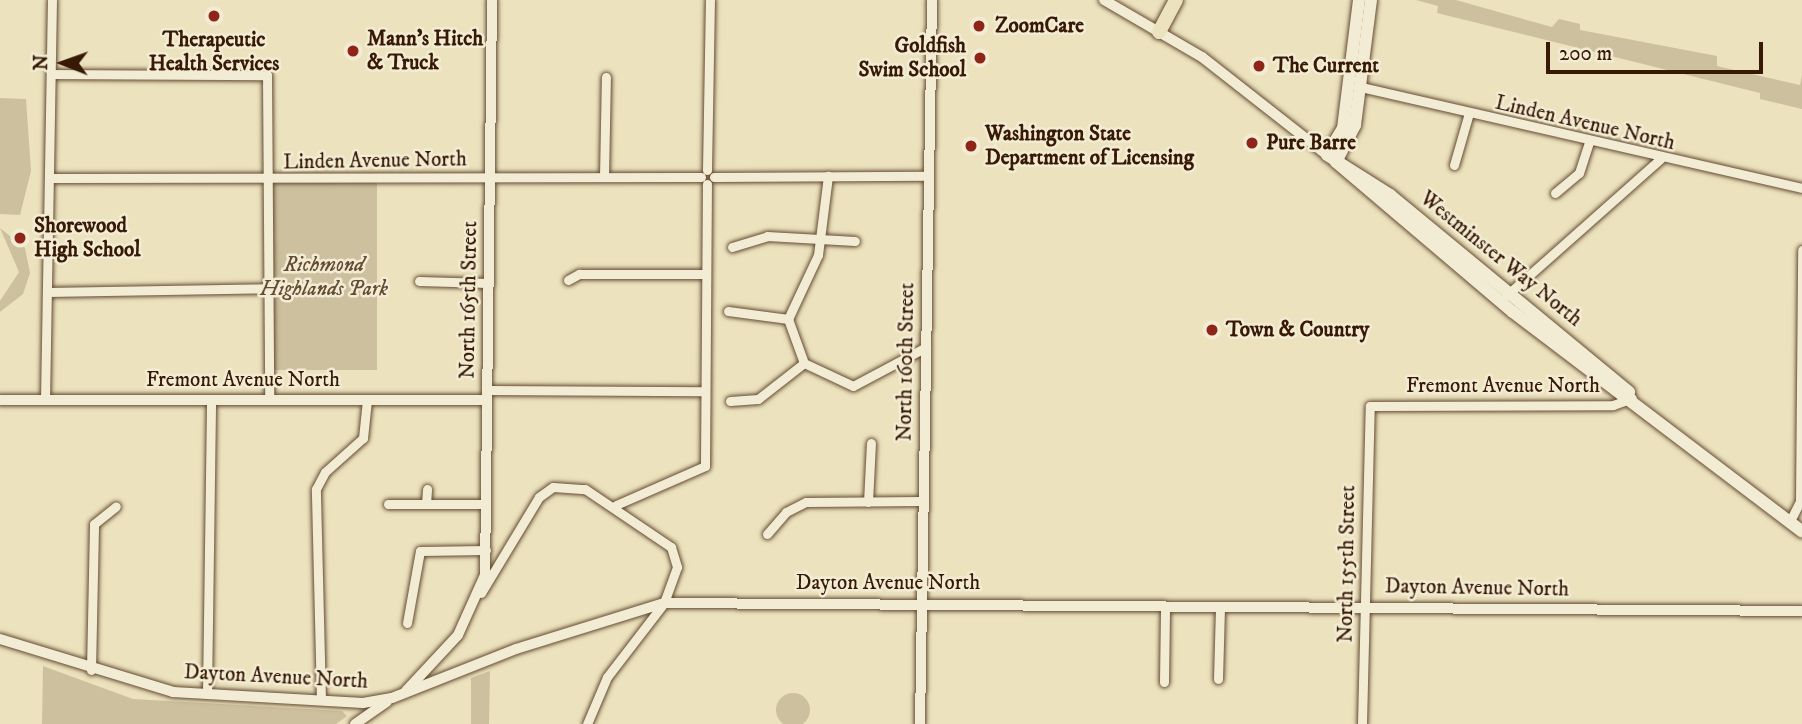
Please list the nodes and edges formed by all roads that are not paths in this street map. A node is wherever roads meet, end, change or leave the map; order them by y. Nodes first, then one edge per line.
1 (52, 0) edge
2 (492, 0) edge
3 (710, 0) edge
4 (932, 0) edge
5 (1104, 0) edge
6 (1176, 0) edge
7 (1359, 0) edge
8 (1371, 0) edge
9 (1159, 32) junction
10 (51, 74) junction
11 (606, 77) dead end
12 (1361, 88) junction
13 (1469, 113) junction
14 (1589, 142) junction
15 (1332, 158) junction
16 (1660, 159) junction
17 (1454, 165) dead end
18 (828, 176) junction
19 (929, 176) junction
20 (490, 177) junction
21 (604, 177) junction
22 (707, 177) junction
23 (49, 178) junction
24 (269, 180) junction
25 (1802, 188) edge
26 (1555, 193) dead end
27 (855, 241) dead end
28 (820, 242) junction
29 (732, 247) dead end
30 (1802, 250) edge
31 (1802, 272) edge
32 (705, 274) junction
33 (568, 280) dead end
34 (419, 281) dead end
35 (488, 283) junction
36 (268, 288) junction
37 (47, 292) junction
38 (1505, 297) junction
39 (728, 311) dead end
40 (1801, 316) edge
41 (788, 319) junction
42 (926, 347) junction
43 (804, 363) junction
44 (704, 391) junction
45 (486, 395) junction
46 (1634, 397) junction
47 (367, 399) junction
48 (0, 400) edge
49 (46, 400) junction
50 (211, 400) junction
51 (269, 400) junction
52 (730, 401) dead end
53 (1800, 404) edge
54 (1370, 406) joint
55 (872, 443) dead end
56 (427, 489) dead end
57 (921, 501) junction
58 (1801, 501) edge
59 (868, 502) junction
60 (388, 504) dead end
61 (426, 504) junction
62 (485, 504) junction
63 (616, 505) junction
64 (116, 506) dead end
65 (1790, 521) junction
66 (1802, 531) edge
67 (767, 534) dead end
68 (486, 550) junction
69 (477, 600) junction
70 (921, 602) junction
71 (664, 603) junction
72 (1165, 606) junction
73 (1220, 606) junction
74 (1366, 606) junction
75 (1802, 611) edge
76 (407, 623) dead end
77 (0, 639) edge
78 (432, 665) junction
79 (90, 670) junction
80 (444, 678) junction
81 (1218, 679) dead end
82 (1164, 682) dead end
83 (207, 693) junction
84 (404, 693) junction
85 (392, 698) junction
86 (321, 700) junction
87 (359, 702) junction
88 (359, 721) edge
89 (587, 724) edge
90 (920, 724) edge
91 (1362, 724) edge

1 - 10 street
2 - 20 street, North 165th Street
3 - 22 street
4 - 19 street, North 160th Street
5 - 9 street, Westminster Way North
6 - 9 highway
7 - 15 main road
8 - 12 main road
9 - 15 street, Westminster Way North
10 - 23 street
10 - 24 street
11 - 21 street
12 - 13 street, Linden Avenue North
12 - 15 main road
13 - 14 street, Linden Avenue North
13 - 17 street
14 - 16 street, Linden Avenue North
14 - 26 street
15 - 38 main road, Westminster Way North
16 - 25 street, Linden Avenue North
16 - 38 street
18 - 19 street, Linden Avenue North
18 - 22 street, Linden Avenue North
18 - 28 street
19 - 42 street, North 160th Street
20 - 21 street, Linden Avenue North
20 - 24 street, Linden Avenue North
20 - 35 street, North 165th Street
21 - 22 street, Linden Avenue North
22 - 32 street
23 - 24 street, Linden Avenue North
23 - 37 street
24 - 36 street
27 - 28 street
28 - 29 street
28 - 41 street
30 - 31 street
31 - 40 street
32 - 33 street
32 - 44 street
34 - 35 street
35 - 45 street, North 165th Street
36 - 37 street
36 - 51 street
37 - 49 street
38 - 46 main road, Westminster Way North
39 - 41 street
40 - 53 street
41 - 43 street
42 - 43 street
42 - 57 street, North 160th Street
43 - 52 street
44 - 45 street, Fremont Avenue North
44 - 63 street
45 - 47 street, Fremont Avenue North
45 - 62 street, North 165th Street
46 - 54 street, Fremont Avenue North
46 - 65 main road, Westminster Way North
47 - 51 street, Fremont Avenue North
47 - 86 street
48 - 49 street, Fremont Avenue North
49 - 50 street, Fremont Avenue North
50 - 51 street, Fremont Avenue North
50 - 83 street
53 - 58 street
54 - 74 street, North 155th Street
55 - 59 street
56 - 61 street
57 - 59 street
57 - 70 street, North 160th Street
58 - 65 street
59 - 67 street
60 - 61 street
61 - 62 street
62 - 68 street, North 165th Street
63 - 69 street
63 - 71 street
64 - 79 street
65 - 66 main road, Westminster Way North
68 - 69 street, North 165th Street
68 - 76 street
69 - 78 street
70 - 71 street, Dayton Avenue North
70 - 72 street, Dayton Avenue North
70 - 90 street, North 160th Street
71 - 80 street, Dayton Avenue North
71 - 89 street
72 - 73 street, Dayton Avenue North
72 - 82 street
73 - 74 street, Dayton Avenue North
73 - 81 street
74 - 75 street, Dayton Avenue North
74 - 91 street, North 155th Street
77 - 79 street, Dayton Avenue North
78 - 80 street
78 - 84 street
79 - 83 street, Dayton Avenue North
80 - 84 street, Dayton Avenue North
83 - 86 street, Dayton Avenue North
84 - 85 street, Dayton Avenue North
85 - 87 street, Dayton Avenue North
85 - 88 street
86 - 87 street, Dayton Avenue North
87 - 88 street

